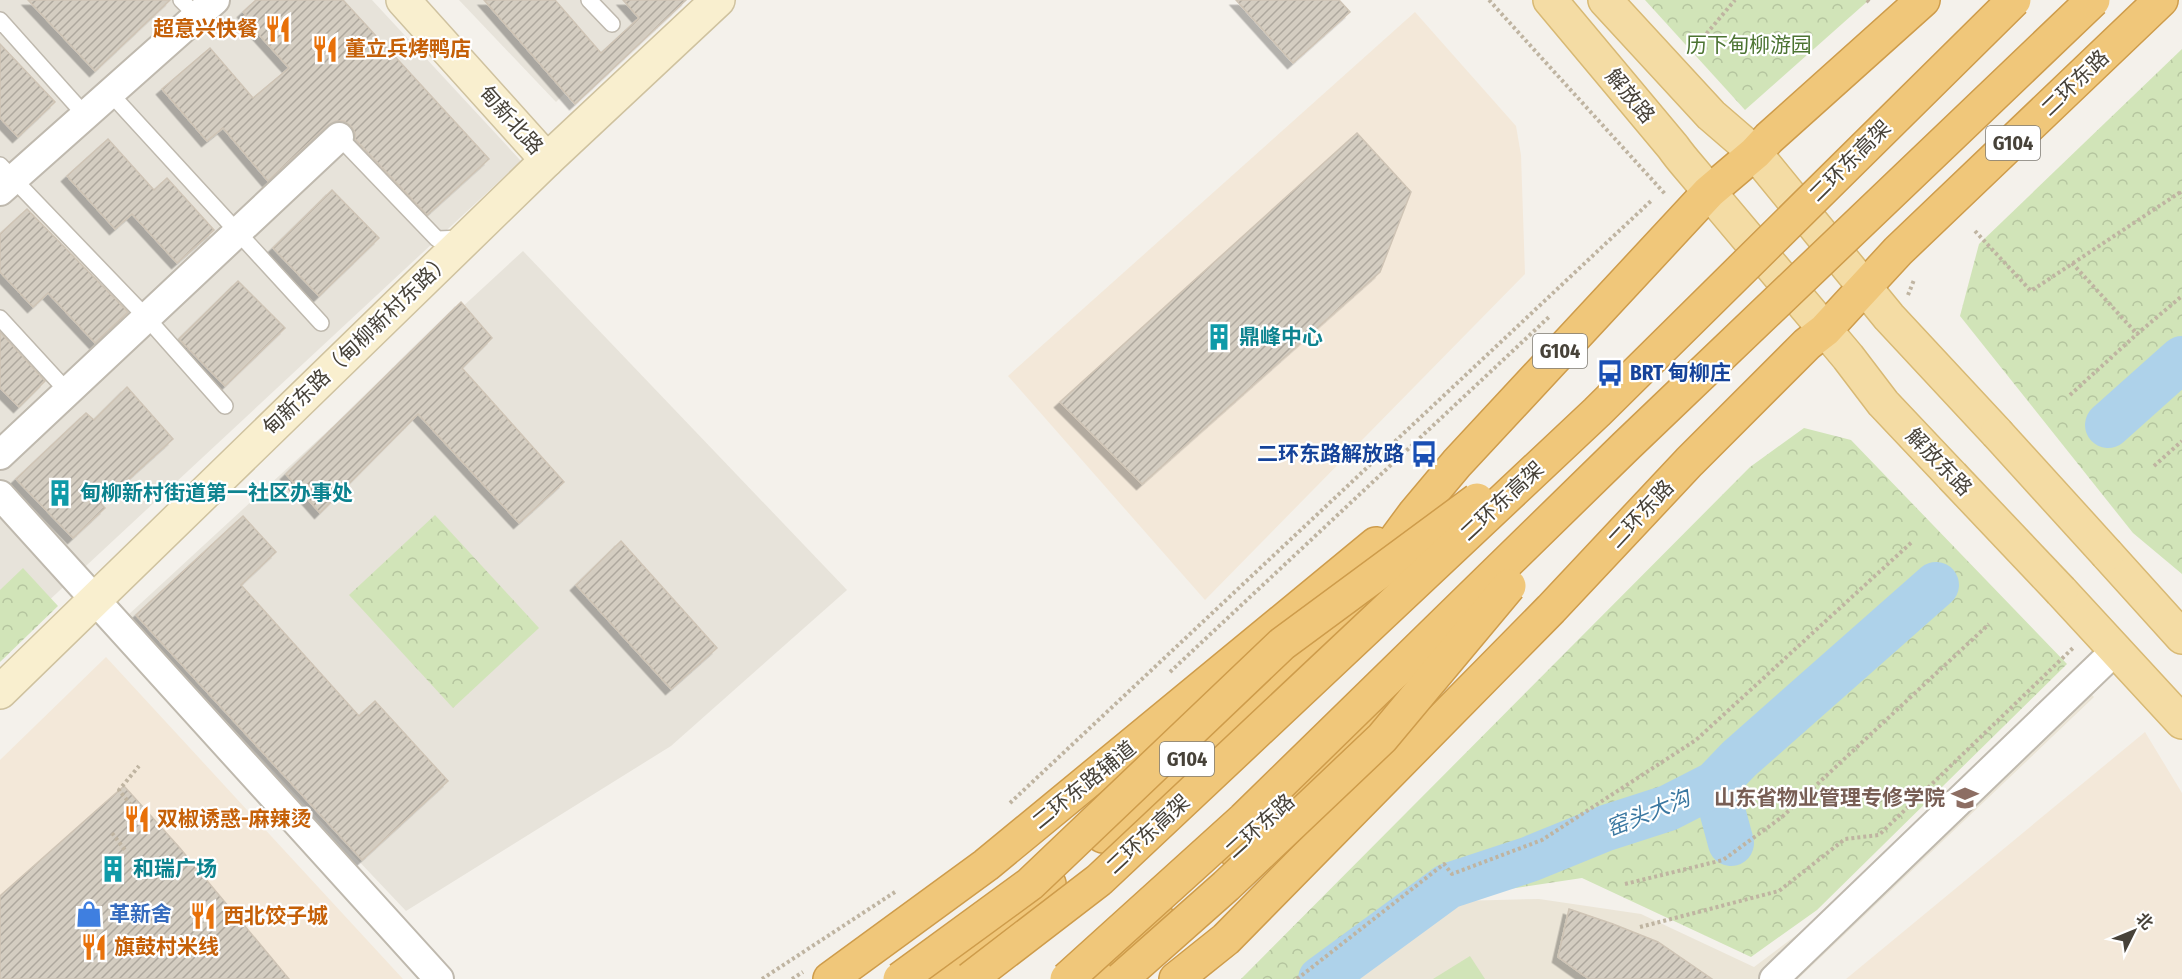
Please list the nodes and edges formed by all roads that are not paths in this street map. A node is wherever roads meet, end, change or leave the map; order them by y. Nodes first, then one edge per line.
1 (403, 0) edge
2 (589, 0) edge
3 (718, 0) edge
4 (1550, 0) edge
5 (1605, 0) edge
6 (1923, 0) edge
7 (2014, 0) edge
8 (2093, 0) edge
9 (2161, 0) edge
10 (197, 5) edge
11 (0, 20) edge
12 (612, 24) dead end
13 (110, 93) junction
14 (85, 115) junction
15 (339, 137) joint
16 (1755, 153) junction
17 (547, 160) junction
18 (4, 178) edge
19 (1709, 192) junction
20 (238, 231) junction
21 (466, 238) junction
22 (1865, 286) junction
23 (146, 317) junction
24 (0, 318) edge
25 (321, 323) dead end
26 (1824, 330) junction
27 (68, 392) junction
28 (225, 406) dead end
29 (1597, 412) junction
30 (1626, 446) junction
31 (0, 455) edge
32 (0, 495) edge
33 (1415, 513) junction
34 (94, 600) junction
35 (2182, 637) edge
36 (2117, 649) junction
37 (0, 692) edge
38 (1451, 708) junction
39 (2182, 722) edge
40 (821, 972) edge
41 (439, 979) edge
42 (900, 979) edge
43 (932, 979) edge
44 (970, 979) edge
45 (1067, 979) edge
46 (1092, 979) edge
47 (1121, 979) edge
48 (1176, 979) edge
49 (1774, 979) edge

1 - 17 street, 甸新北路
2 - 12 lane
3 - 17 street, 甸新东路（甸柳新村东路）
4 - 19 main road, 解放路
5 - 16 main road
6 - 16 highway, G104
7 - 29 highway, 二环东高架, bridge
8 - 30 highway, bridge
9 - 22 highway, 二环东路 / G104
10 - 13 street
11 - 14 lane
13 - 14 street
13 - 20 lane
14 - 18 street
15 - 20 street
15 - 21 lane
16 - 19 highway, G104
16 - 22 main road
17 - 21 street, 甸新东路（甸柳新村东路）
18 - 23 lane
19 - 26 main road, 解放东路
19 - 33 highway, G104
20 - 23 street
20 - 25 lane
21 - 34 street, 甸新东路（甸柳新村东路）
22 - 26 highway, 二环东路 / G104
22 - 35 main road, bridge
23 - 27 street
23 - 28 lane
24 - 27 lane
26 - 36 main road, 解放东路, bridge
26 - 38 highway, 二环东路 / G104
27 - 31 street
29 - 42 highway, bridge
29 - 44 highway, 二环东高架, bridge
30 - 45 highway, bridge
30 - 47 highway, bridge
32 - 34 street
33 - 40 highway, 二环东路辅道
33 - 43 highway, G104
34 - 37 street, 甸新东路（甸柳新村东路）
34 - 41 street
36 - 39 main road, 解放东路
36 - 49 street
38 - 46 highway, 二环东路
38 - 48 highway

